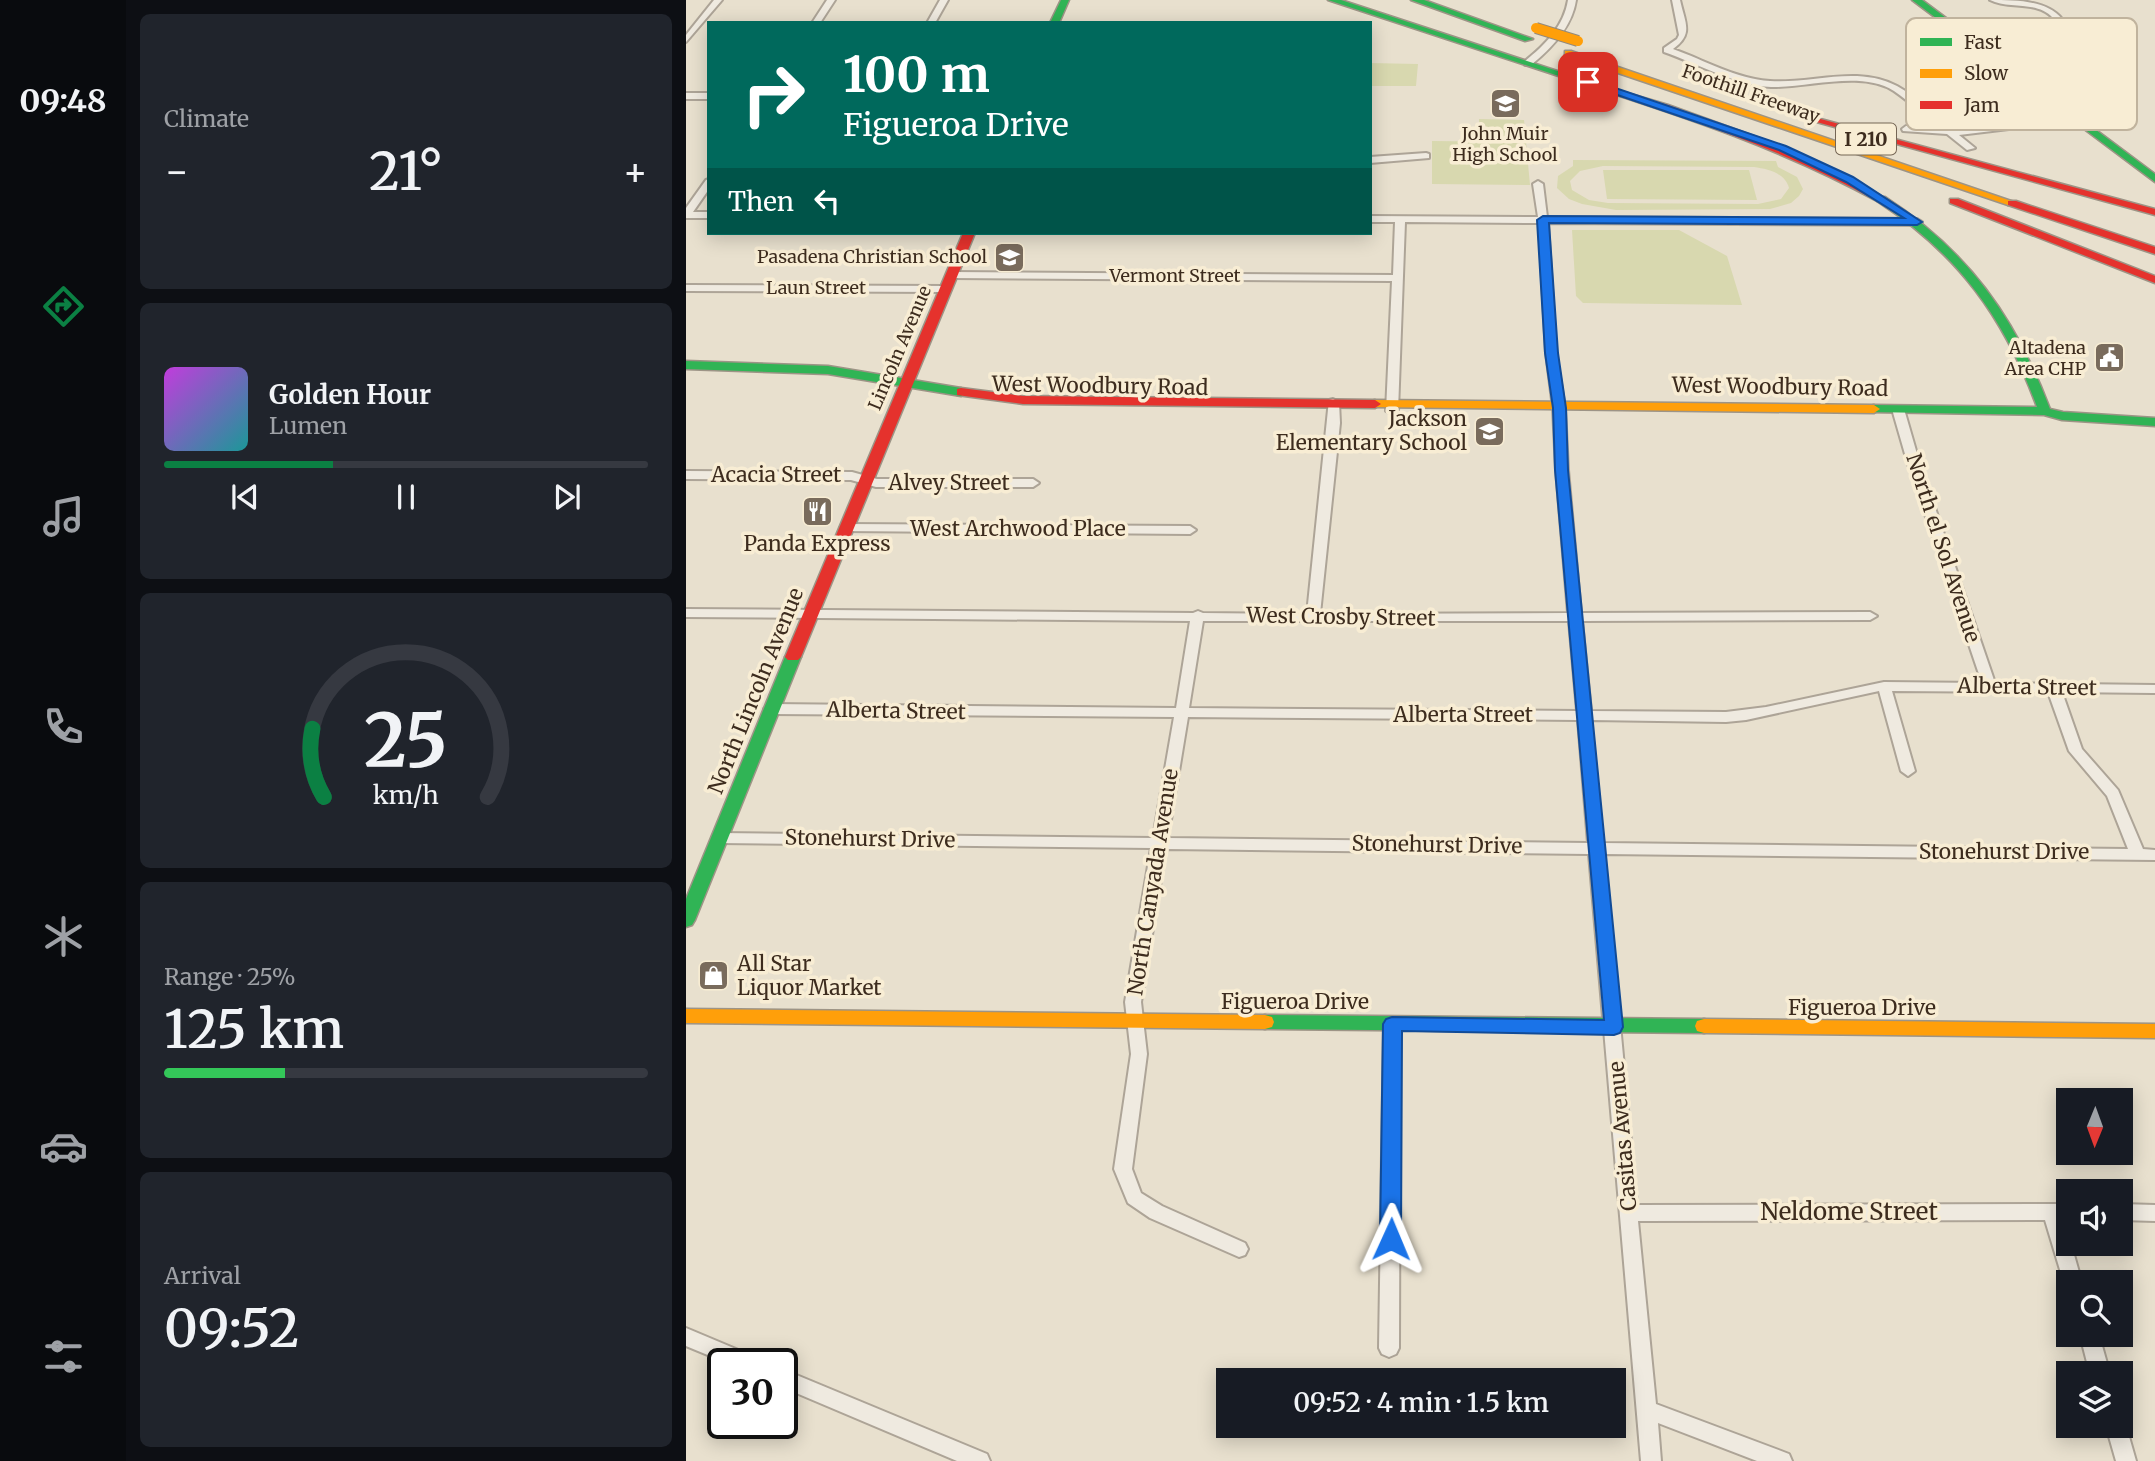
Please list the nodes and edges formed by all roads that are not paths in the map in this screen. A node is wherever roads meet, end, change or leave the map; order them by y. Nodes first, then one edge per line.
1 (718, 0) edge
2 (831, 0) edge
3 (944, 0) edge
4 (1065, 0) edge
5 (1332, 0) edge
6 (1415, 0) edge
7 (1454, 0) edge
8 (1459, 0) edge
9 (1572, 0) edge
10 (1676, 0) edge
11 (1916, 0) edge
12 (1994, 0) edge
13 (1478, 8) junction
14 (1940, 18) edge
15 (2058, 18) edge
16 (817, 21) edge
17 (933, 21) edge
18 (1055, 21) edge
19 (1532, 33) junction
20 (686, 40) edge
21 (1573, 47) junction
22 (1528, 63) junction
23 (686, 96) edge
24 (707, 96) edge
25 (1906, 99) edge
26 (1762, 104) junction
27 (1729, 107) junction
28 (1928, 130) edge
29 (1976, 130) edge
30 (2091, 130) edge
31 (1950, 131) junction
32 (1970, 148) dead end
33 (1426, 156) dead end
34 (1372, 160) edge
35 (2155, 179) edge
36 (707, 184) edge
37 (1538, 184) dead end
38 (2155, 212) edge
39 (686, 215) edge
40 (707, 215) edge
41 (1372, 219) edge
42 (1400, 219) junction
43 (1543, 220) junction
44 (1917, 222) junction
45 (969, 235) edge
46 (2155, 235) edge
47 (2155, 251) edge
48 (1398, 278) junction
49 (2155, 280) edge
50 (949, 282) junction
51 (686, 288) edge
52 (686, 365) edge
53 (686, 374) edge
54 (904, 387) junction
55 (1334, 406) junction
56 (1392, 407) junction
57 (1559, 408) junction
58 (1898, 409) junction
59 (2045, 411) junction
60 (2155, 412) edge
61 (2155, 422) edge
62 (686, 475) edge
63 (866, 479) junction
64 (1033, 483) dead end
65 (846, 528) junction
66 (1190, 530) dead end
67 (686, 613) edge
68 (812, 614) junction
69 (1198, 615) junction
70 (1870, 616) dead end
71 (1575, 617) junction
72 (1313, 618) junction
73 (1884, 686) junction
74 (1990, 687) junction
75 (2053, 687) junction
76 (2152, 689) dead end
77 (771, 709) junction
78 (1180, 714) junction
79 (1584, 716) junction
80 (1908, 771) dead end
81 (719, 838) junction
82 (1158, 842) junction
83 (1597, 847) junction
84 (2137, 853) junction
85 (2155, 855) edge
86 (686, 920) edge
87 (686, 1016) edge
88 (1135, 1022) junction
89 (1392, 1024) junction
90 (1614, 1027) junction
91 (2155, 1031) edge
92 (2056, 1212) edge
93 (2133, 1212) edge
94 (1630, 1213) junction
95 (2155, 1213) edge
96 (1239, 1249) dead end
97 (686, 1337) edge
98 (712, 1348) edge
99 (1389, 1348) dead end
100 (798, 1385) edge
101 (1647, 1410) junction
102 (2119, 1438) edge
103 (980, 1461) edge
104 (1651, 1461) edge
105 (1782, 1461) edge
106 (2126, 1461) edge

1 - 20 street
2 - 16 street
3 - 17 street
4 - 18 main road
5 - 22 main road
6 - 19 main road, Foothill Freeway / I 210
7 - 13 main road, Foothill Freeway / I 210
8 - 13 main road
9 - 22 street
10 - 25 street
11 - 14 main road
12 - 15 street
13 - 19 main road, Foothill Freeway / I 210
19 - 21 main road, Foothill Freeway / I 210
21 - 26 main road, Foothill Freeway / I 210
21 - 27 main road, Foothill Freeway / I 210
22 - 44 main road
23 - 24 street
26 - 38 main road
26 - 46 main road, Foothill Freeway / I 210
27 - 47 main road, Foothill Freeway / I 210
27 - 49 main road
28 - 31 street
29 - 31 street
30 - 35 main road
31 - 32 street
33 - 34 street
36 - 39 street
37 - 43 street, Casitas Avenue
39 - 40 street
41 - 42 street
42 - 43 street
42 - 48 street
43 - 44 street
43 - 57 street, Casitas Avenue
44 - 59 main road
45 - 50 main road, Lincoln Avenue
48 - 50 street, Vermont Street
48 - 56 street
50 - 51 street, Laun Street
50 - 54 main road, Lincoln Avenue
52 - 54 main road, West Woodbury Road
53 - 54 main road, West Woodbury Road
54 - 55 main road, West Woodbury Road
54 - 63 main road, Lincoln Avenue
55 - 56 main road, West Woodbury Road
55 - 72 street
56 - 57 main road, West Woodbury Road
57 - 58 main road, West Woodbury Road
57 - 71 street, Casitas Avenue
58 - 59 main road, West Woodbury Road
58 - 74 street, North el Sol Avenue
59 - 60 main road, West Woodbury Road
59 - 61 main road, West Woodbury Road
62 - 63 street, Acacia Street
63 - 64 street, Alvey Street
63 - 65 main road, North Lincoln Avenue
65 - 66 street, West Archwood Place
65 - 68 main road, North Lincoln Avenue
67 - 68 street, West Crosby Street
68 - 69 street, West Crosby Street
68 - 77 main road, North Lincoln Avenue
69 - 72 street, West Crosby Street
69 - 78 street, North Canyada Avenue
70 - 71 street, West Crosby Street
71 - 72 street, West Crosby Street
71 - 79 street, Casitas Avenue
73 - 74 street, Alberta Street
73 - 79 street, Alberta Street
73 - 80 street
74 - 75 street, Alberta Street
75 - 76 street, Alberta Street
75 - 84 street
77 - 78 street, Alberta Street
77 - 81 main road, North Lincoln Avenue
78 - 79 street, Alberta Street
78 - 82 street, North Canyada Avenue
79 - 83 street, Casitas Avenue
81 - 82 street, Stonehurst Drive
81 - 86 main road, North Lincoln Avenue
82 - 83 street, Stonehurst Drive
82 - 88 street, North Canyada Avenue
83 - 84 street, Stonehurst Drive
83 - 90 street, Casitas Avenue
84 - 85 street, Stonehurst Drive
87 - 88 main road, Figueroa Drive
88 - 89 main road, Figueroa Drive
88 - 96 street, North Canyada Avenue
89 - 90 main road, Figueroa Drive
89 - 99 street
90 - 91 main road, Figueroa Drive
90 - 94 street, Casitas Avenue
92 - 94 street, Neldome Street
93 - 95 street
94 - 101 street, Casitas Avenue
97 - 98 street
100 - 103 street
101 - 104 street, Casitas Avenue
101 - 105 street
102 - 106 street

